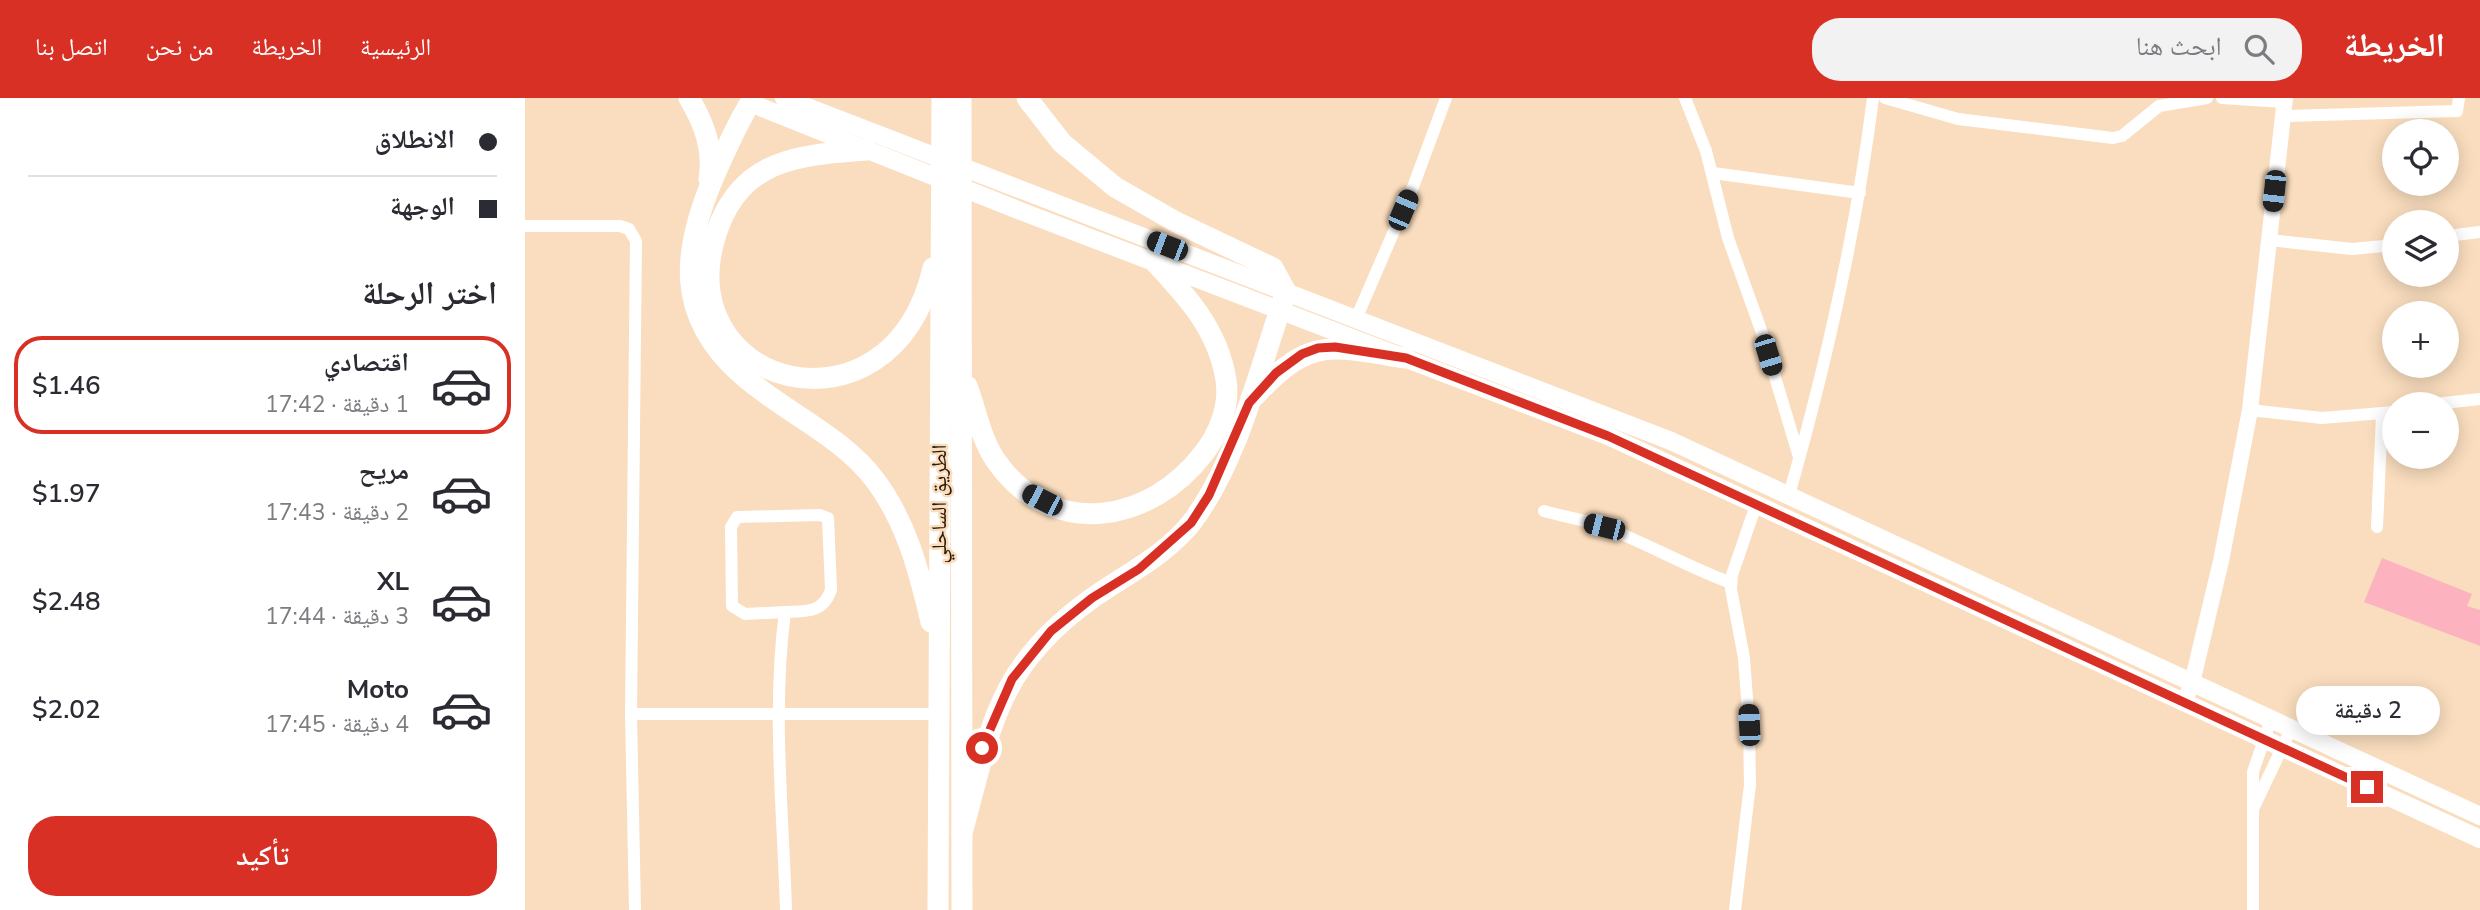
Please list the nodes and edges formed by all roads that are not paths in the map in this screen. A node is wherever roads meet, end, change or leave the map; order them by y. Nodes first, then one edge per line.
1 (689, 98) edge
2 (784, 98) edge
3 (941, 98) edge
4 (961, 98) edge
5 (1027, 98) edge
6 (1446, 98) edge
7 (1685, 98) edge
8 (1873, 98) edge
9 (1885, 98) edge
10 (2207, 98) edge
11 (2223, 98) edge
12 (2459, 98) edge
13 (748, 100) edge
14 (2284, 105) edge
15 (873, 153) junction
16 (1713, 173) junction
17 (1860, 193) junction
18 (706, 195) junction
19 (941, 217) junction
20 (525, 226) edge
21 (2480, 232) edge
22 (2459, 235) edge
23 (2269, 240) junction
24 (2382, 246) edge
25 (1152, 259) junction
26 (1283, 301) junction
27 (1356, 318) junction
28 (1406, 358) junction
29 (962, 374) junction
30 (2480, 399) edge
31 (2459, 401) edge
32 (1249, 403) junction
33 (2250, 410) junction
34 (2382, 413) edge
35 (1800, 457) junction
36 (2383, 469) edge
37 (1789, 495) junction
38 (1757, 502) junction
39 (1544, 511) dead end
40 (2377, 527) dead end
41 (1731, 583) junction
42 (785, 612) junction
43 (939, 654) junction
44 (2192, 682) junction
45 (2184, 703) junction
46 (631, 714) junction
47 (779, 714) junction
48 (938, 714) junction
49 (2271, 719) junction
50 (2291, 729) junction
51 (2262, 739) junction
52 (2283, 748) junction
53 (2253, 810) junction
54 (2480, 816) edge
55 (962, 833) junction
56 (2480, 839) edge
57 (635, 910) edge
58 (786, 910) edge
59 (938, 910) edge
60 (962, 910) edge
61 (1735, 910) edge
62 (2253, 910) edge

1 - 18 highway
2 - 26 main road
3 - 19 highway, الطريق الساحلي
4 - 29 highway, الطريق الساحلي
5 - 26 highway
6 - 27 street
7 - 16 street
8 - 17 street
9 - 10 street
11 - 14 street
12 - 14 street
13 - 15 main road
13 - 18 highway
14 - 23 street
15 - 19 highway
15 - 25 main road
16 - 17 street
16 - 35 street
17 - 35 street
18 - 43 highway
19 - 43 highway, الطريق الساحلي
20 - 46 street
21 - 22 street
23 - 24 street
23 - 33 street
25 - 26 main road
25 - 29 highway
26 - 27 main road
26 - 28 main road
26 - 32 highway
27 - 37 main road
28 - 32 highway
28 - 38 main road
29 - 55 highway, الطريق الساحلي
30 - 31 street
32 - 55 highway
33 - 34 street
33 - 44 street
35 - 37 street
36 - 40 street
37 - 44 main road
38 - 41 street
38 - 45 main road
39 - 41 street
41 - 61 street
42 - 42 street
42 - 47 street
43 - 48 highway, الطريق الساحلي
44 - 45 street
44 - 49 main road
45 - 51 main road
46 - 47 street
46 - 57 street
47 - 48 street
47 - 58 street
48 - 59 highway, الطريق الساحلي
49 - 50 main road
49 - 51 street
50 - 52 street
50 - 54 main road
51 - 52 main road
51 - 53 street
52 - 53 street
52 - 56 main road
53 - 62 street
55 - 60 highway, الطريق الساحلي

